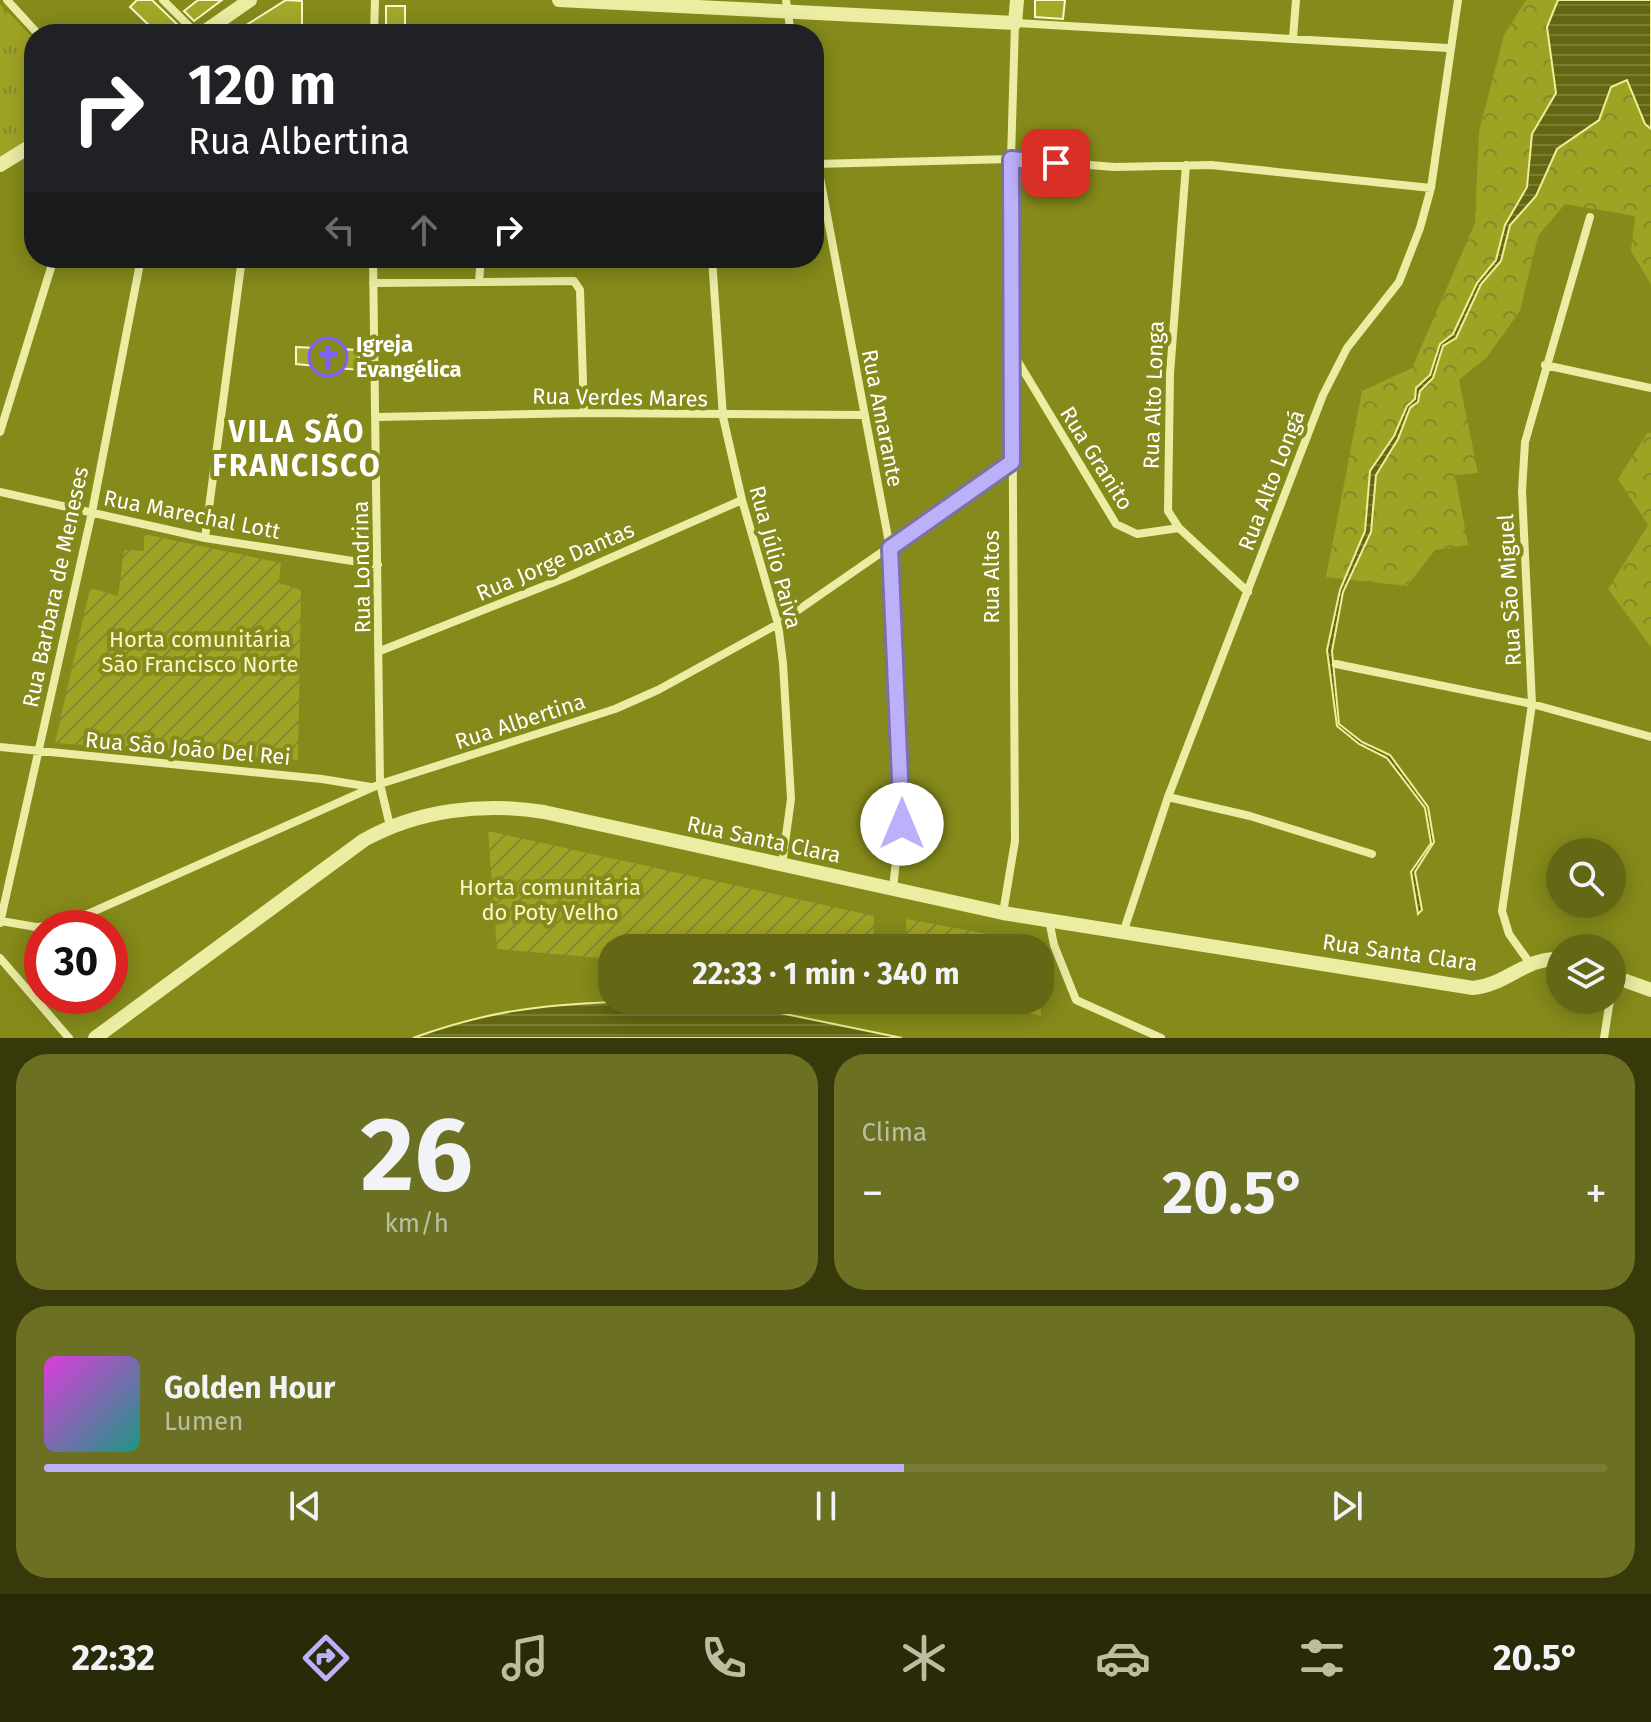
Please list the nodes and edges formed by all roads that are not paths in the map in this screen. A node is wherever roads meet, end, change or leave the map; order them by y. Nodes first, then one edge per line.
1 (7, 0) edge
2 (163, 0) edge
3 (250, 0) edge
4 (375, 0) edge
5 (559, 0) edge
6 (1017, 0) edge
7 (1296, 0) edge
8 (1458, 0) edge
9 (787, 7) edge
10 (1015, 23) junction
11 (29, 24) edge
12 (188, 24) edge
13 (214, 24) edge
14 (374, 24) edge
15 (1293, 38) junction
16 (1448, 48) junction
17 (24, 150) edge
18 (1011, 159) junction
19 (824, 164) edge
20 (0, 165) edge
21 (1186, 165) junction
22 (1431, 188) junction
23 (824, 207) edge
24 (1590, 217) dead end
25 (51, 268) edge
26 (139, 268) edge
27 (241, 268) edge
28 (373, 268) edge
29 (480, 268) edge
30 (713, 268) edge
31 (479, 281) junction
32 (373, 283) junction
33 (1014, 354) junction
34 (1545, 365) junction
35 (1651, 388) edge
36 (584, 413) junction
37 (863, 415) junction
38 (376, 417) junction
39 (723, 417) junction
40 (0, 432) edge
41 (1012, 462) junction
42 (0, 492) edge
43 (742, 500) junction
44 (92, 512) junction
45 (1179, 528) junction
46 (205, 538) junction
47 (890, 548) junction
48 (378, 565) junction
49 (1248, 592) junction
50 (778, 624) junction
51 (380, 651) junction
52 (1336, 664) dead end
53 (1532, 704) junction
54 (1651, 737) edge
55 (0, 747) edge
56 (37, 752) junction
57 (376, 786) junction
58 (1168, 797) junction
59 (390, 826) junction
60 (1372, 854) dead end
61 (782, 866) junction
62 (893, 889) junction
63 (1003, 913) junction
64 (1049, 920) junction
65 (0, 922) edge
66 (1123, 933) junction
67 (0, 958) edge
68 (1546, 960) edge
69 (1529, 962) junction
70 (1626, 983) edge
71 (1651, 990) edge
72 (1608, 1014) edge
73 (69, 1038) edge
74 (95, 1038) edge
75 (1161, 1038) edge
76 (1604, 1038) edge

1 - 11 street
2 - 12 street
3 - 13 street
4 - 14 street
5 - 9 street
6 - 10 street, Rua Altos
7 - 15 street
8 - 16 street, Rua Alto Longá
9 - 10 street
10 - 15 street
10 - 18 street, Rua Altos
15 - 16 street
16 - 22 street, Rua Alto Longá
17 - 20 street
18 - 19 street
18 - 21 street
18 - 33 street, Rua Altos
21 - 22 street
21 - 45 street, Rua Alto Longa
22 - 49 street, Rua Alto Longá
23 - 37 street, Rua Amarante
24 - 34 street, Rua São Miguel
25 - 40 street
26 - 44 street, Rua Barbara de Meneses
27 - 46 street
28 - 32 street, Rua Londrina
29 - 31 street
30 - 39 street, Rua Júlio Paiva
31 - 32 street
31 - 36 street
32 - 38 street, Rua Londrina
33 - 41 street, Rua Altos
33 - 45 street, Rua Granito
34 - 35 street
34 - 53 street, Rua São Miguel
36 - 38 street, Rua Verdes Mares
36 - 39 street, Rua Verdes Mares
37 - 39 street, Rua Verdes Mares
37 - 47 street, Rua Amarante
38 - 48 street, Rua Londrina
39 - 43 street, Rua Júlio Paiva
41 - 47 street, Rua Albertina
41 - 63 street, Rua Altos
42 - 44 street, Rua Marechal Lott
43 - 50 street, Rua Júlio Paiva
43 - 51 street, Rua Jorge Dantas
44 - 46 street, Rua Marechal Lott
44 - 56 street, Rua Barbara de Meneses
45 - 49 street
46 - 48 street, Rua Marechal Lott
47 - 50 street, Rua Albertina
47 - 62 street, Rua Amarante
48 - 51 street, Rua Londrina
49 - 58 street, Rua Alto Longá
50 - 57 street, Rua Albertina
50 - 61 street, Rua Júlio Paiva
51 - 57 street, Rua Londrina
52 - 53 street
53 - 54 street
53 - 69 street, Rua São Miguel
55 - 56 street, Rua São João Del Rei
56 - 57 street, Rua São João Del Rei
56 - 65 street, Rua Barbara de Meneses
57 - 59 street, Rua Londrina
57 - 65 street, Rua Albertina
58 - 60 street
58 - 66 street, Rua Alto Longá
59 - 61 street, Rua Santa Clara
59 - 74 street, Rua Santa Clara
61 - 62 street, Rua Santa Clara
62 - 63 street, Rua Santa Clara
63 - 64 street, Rua Santa Clara
64 - 66 street, Rua Santa Clara
64 - 75 street
66 - 69 street, Rua Santa Clara
67 - 73 street
68 - 69 street
70 - 71 street
72 - 76 street

